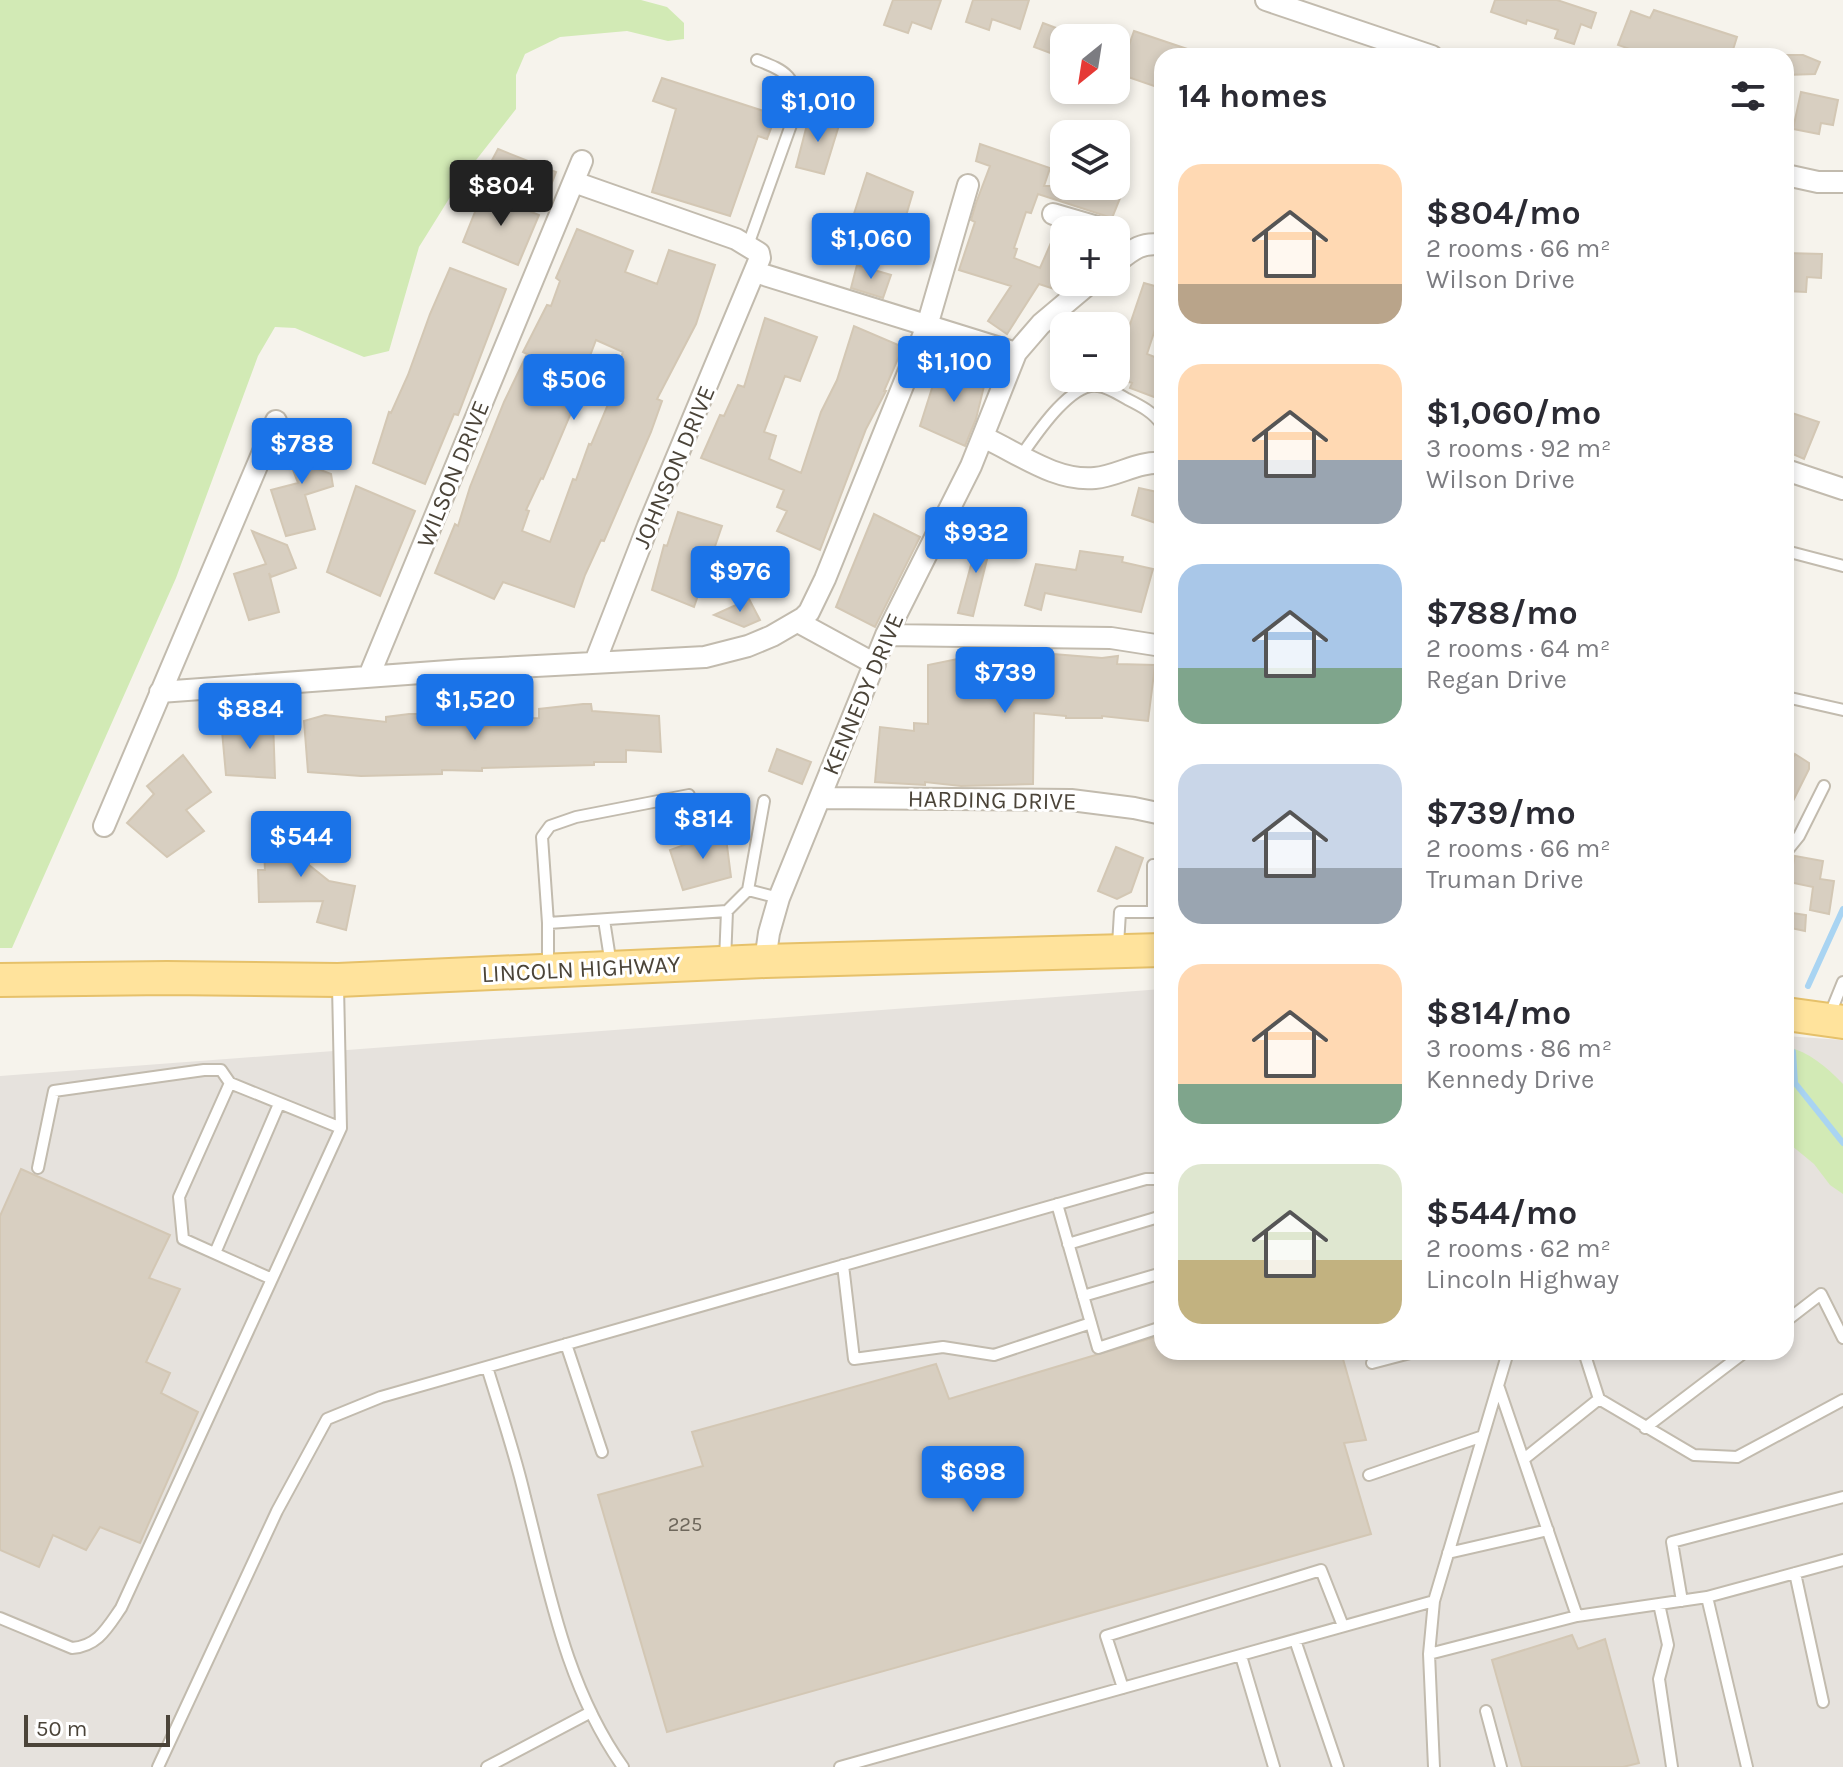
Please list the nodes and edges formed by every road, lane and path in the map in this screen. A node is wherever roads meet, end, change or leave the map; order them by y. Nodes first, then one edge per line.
1 (1266, 0) edge
2 (1408, 48) edge
3 (757, 60) dead end
4 (582, 161) dead end
5 (1794, 177) edge
6 (574, 182) junction
7 (1843, 182) edge
8 (968, 185) dead end
9 (1053, 214) dead end
10 (1060, 216) edge
11 (1130, 236) edge
12 (1154, 242) edge
13 (1154, 243) edge
14 (748, 245) junction
15 (1130, 252) edge
16 (755, 272) junction
17 (1074, 296) edge
18 (927, 326) junction
19 (1016, 353) junction
20 (1154, 414) edge
21 (276, 421) dead end
22 (983, 437) junction
23 (1021, 456) junction
24 (1154, 461) edge
25 (1794, 473) edge
26 (1843, 489) edge
27 (1794, 553) edge
28 (1843, 566) edge
29 (798, 622) junction
30 (886, 635) junction
31 (1154, 645) edge
32 (595, 662) junction
33 (875, 664) junction
34 (369, 676) junction
35 (160, 692) junction
36 (1794, 699) edge
37 (1843, 710) edge
38 (1824, 786) dead end
39 (689, 795) dead end
40 (820, 798) junction
41 (764, 801) dead end
42 (1154, 812) edge
43 (104, 826) dead end
44 (1794, 842) edge
45 (748, 890) junction
46 (779, 898) junction
47 (727, 911) junction
48 (1154, 912) edge
49 (604, 920) junction
50 (548, 923) junction
51 (1154, 950) edge
52 (1118, 951) junction
53 (765, 961) junction
54 (725, 963) junction
55 (612, 968) junction
56 (549, 971) junction
57 (0, 980) edge
58 (338, 980) junction
59 (1843, 982) edge
60 (1794, 1015) edge
61 (1835, 1021) edge
62 (230, 1083) junction
63 (279, 1104) junction
64 (341, 1128) junction
65 (38, 1168) dead end
66 (1154, 1179) edge
67 (1057, 1204) junction
68 (1154, 1218) edge
69 (1068, 1244) junction
70 (215, 1253) junction
71 (843, 1265) junction
72 (1154, 1275) edge
73 (272, 1279) junction
74 (1083, 1296) junction
75 (1794, 1315) edge
76 (1091, 1323) junction
77 (1154, 1330) edge
78 (1843, 1338) edge
79 (566, 1344) junction
80 (1383, 1360) edge
81 (1506, 1360) edge
82 (1587, 1360) edge
83 (1734, 1360) edge
84 (1372, 1363) dead end
85 (487, 1367) junction
86 (1498, 1386) junction
87 (1599, 1399) junction
88 (1843, 1400) edge
89 (1645, 1428) junction
90 (1483, 1436) junction
91 (602, 1452) dead end
92 (1524, 1459) junction
93 (1369, 1475) dead end
94 (1843, 1497) edge
95 (1548, 1530) junction
96 (1448, 1553) junction
97 (1843, 1560) edge
98 (1795, 1573) junction
99 (1707, 1597) junction
100 (1434, 1601) junction
101 (1682, 1601) junction
102 (1659, 1604) junction
103 (1577, 1616) junction
104 (0, 1618) edge
105 (1343, 1626) junction
106 (1295, 1640) junction
107 (1429, 1654) junction
108 (1241, 1656) junction
109 (1123, 1688) junction
110 (1823, 1702) dead end
111 (1486, 1711) dead end
112 (591, 1712) junction
113 (158, 1767) edge
114 (487, 1767) edge
115 (623, 1767) edge
116 (840, 1767) edge
117 (1274, 1767) edge
118 (1338, 1767) edge
119 (1434, 1767) edge
120 (1501, 1767) edge
121 (1672, 1767) edge
122 (1747, 1767) edge

1 - 2 street
3 - 14 lane
4 - 6 street, WILSON DRIVE
5 - 7 street
6 - 14 street
6 - 34 street, WILSON DRIVE
8 - 18 street
9 - 10 street
11 - 12 street
13 - 15 street
14 - 16 street
16 - 18 street
16 - 32 street, JOHNSON DRIVE
17 - 19 street, KENNEDY DRIVE
18 - 19 street
18 - 29 street
19 - 22 street, KENNEDY DRIVE
20 - 23 lane
21 - 35 street
22 - 23 street
22 - 30 street, KENNEDY DRIVE
23 - 24 street
25 - 26 street
27 - 28 lane
29 - 32 street
29 - 33 street
30 - 31 street
30 - 33 street, KENNEDY DRIVE
32 - 34 street
33 - 40 street, KENNEDY DRIVE
34 - 35 street
35 - 43 street
36 - 37 lane
38 - 44 lane
39 - 50 lane
40 - 42 street, HARDING DRIVE
40 - 46 street, KENNEDY DRIVE
41 - 45 lane
45 - 46 lane
45 - 47 lane
46 - 53 street, KENNEDY DRIVE
47 - 49 lane
47 - 54 lane
48 - 52 lane
49 - 50 lane
49 - 55 lane
50 - 56 lane
51 - 52 main road, LINCOLN HIGHWAY
52 - 53 main road, LINCOLN HIGHWAY
53 - 54 main road, LINCOLN HIGHWAY
54 - 55 main road, LINCOLN HIGHWAY
55 - 56 main road, LINCOLN HIGHWAY
56 - 58 main road, LINCOLN HIGHWAY
57 - 58 main road, LINCOLN HIGHWAY
58 - 64 lane
59 - 61 lane
60 - 61 main road
62 - 63 lane
62 - 65 lane
62 - 70 lane
63 - 64 lane
63 - 70 lane
64 - 73 lane
66 - 67 lane
67 - 69 lane
67 - 71 lane
68 - 69 lane
69 - 74 lane
70 - 73 lane
71 - 76 lane
71 - 79 lane
72 - 74 lane
73 - 104 lane
74 - 76 lane
75 - 78 lane
76 - 77 lane
79 - 85 lane
79 - 91 lane
80 - 84 lane
81 - 86 lane
82 - 87 lane
83 - 89 lane
85 - 112 lane
85 - 113 lane
86 - 90 lane
86 - 92 lane
87 - 89 lane
87 - 92 lane
88 - 89 lane
90 - 93 lane
90 - 96 lane
92 - 95 lane
94 - 101 lane
95 - 96 lane
95 - 103 lane
96 - 100 lane
97 - 98 lane
98 - 99 lane
98 - 110 lane
99 - 101 lane
99 - 122 lane
100 - 105 lane
100 - 107 lane
101 - 102 lane
102 - 103 lane
102 - 121 lane
103 - 107 lane
105 - 106 lane
105 - 109 lane
106 - 108 lane
106 - 118 lane
107 - 119 lane
108 - 109 lane
108 - 117 lane
109 - 116 lane
111 - 120 lane
112 - 114 lane
112 - 115 lane

